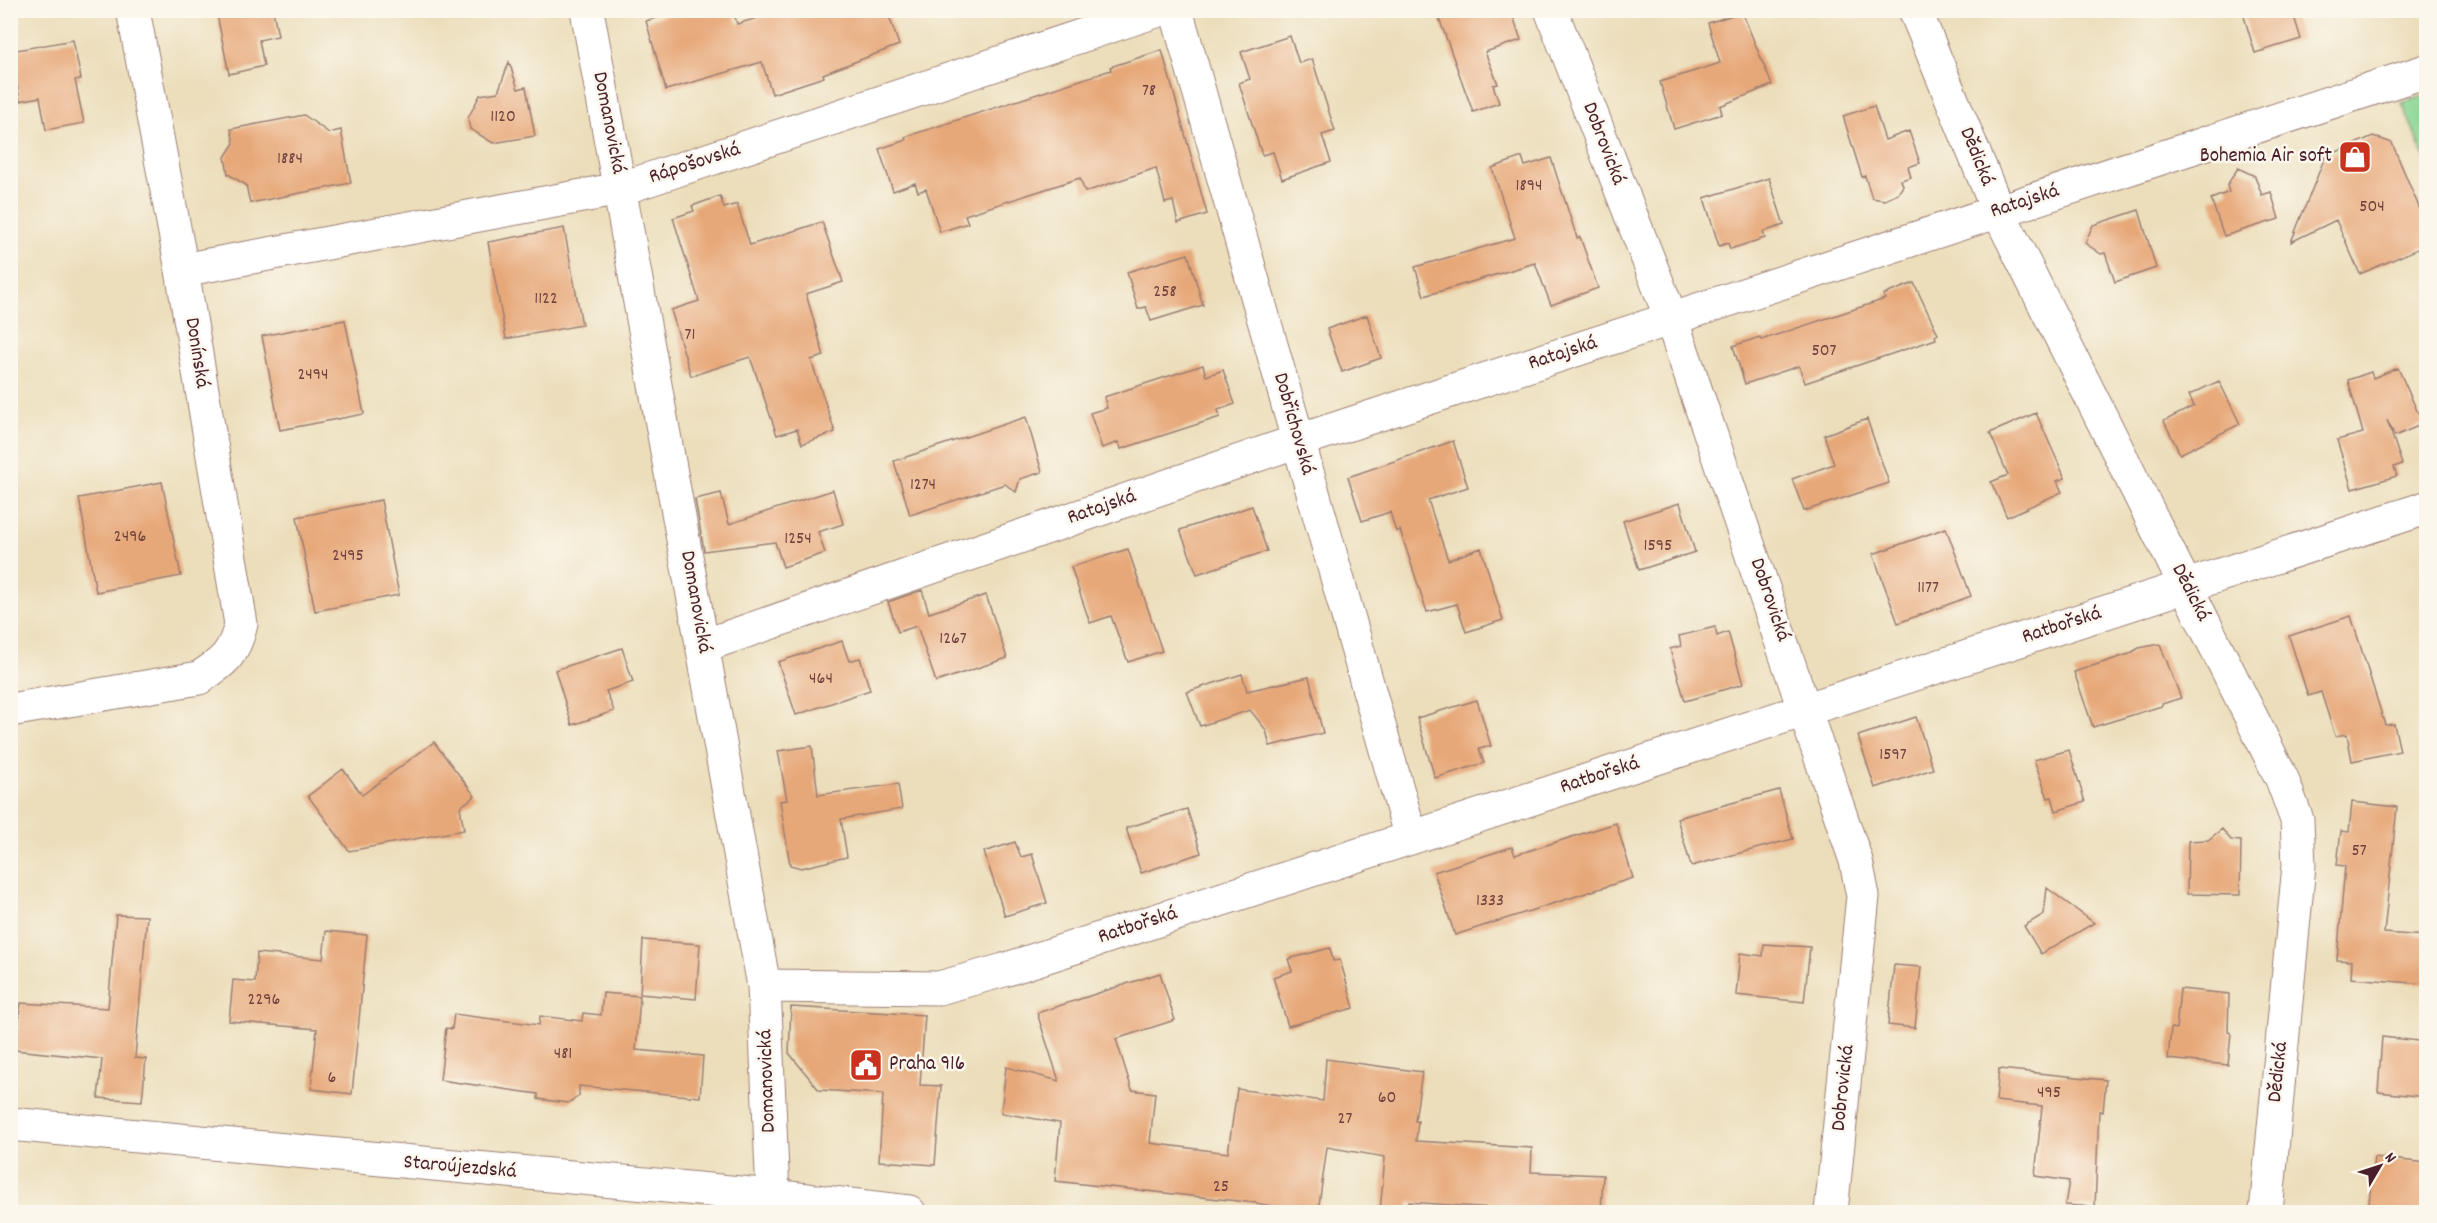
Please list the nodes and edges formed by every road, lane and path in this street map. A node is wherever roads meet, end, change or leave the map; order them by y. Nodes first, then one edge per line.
1 (133, 10) edge
2 (586, 10) edge
3 (1159, 10) edge
4 (1176, 10) edge
5 (1551, 10) edge
6 (1915, 10) edge
7 (2427, 70) edge
8 (620, 189) junction
9 (1998, 211) junction
10 (182, 270) junction
11 (1671, 318) junction
12 (1298, 441) junction
13 (2427, 508) edge
14 (2186, 586) junction
15 (703, 646) junction
16 (1806, 709) junction
17 (10, 710) edge
18 (1411, 838) junction
19 (764, 986) junction
20 (10, 1124) edge
21 (773, 1196) junction
22 (909, 1212) edge
23 (1831, 1212) edge
24 (2265, 1212) edge

1 - 10 street, Donínská
2 - 8 street, Domanovická
3 - 8 street, Rápošovská
4 - 12 street, Dobřichovská
5 - 11 street, Dobrovická
6 - 9 street, Dědická
7 - 9 street, Ratajská
8 - 10 street, Rápošovská
8 - 15 street, Domanovická
9 - 11 street, Ratajská
9 - 14 street, Dědická
10 - 17 street, Donínská
11 - 12 street, Ratajská
11 - 16 street, Dobrovická
12 - 15 street, Ratajská
12 - 18 street, Dobřichovská
13 - 14 street, Ratbořská
14 - 16 street, Ratbořská
14 - 24 street, Dědická
15 - 19 street, Domanovická
16 - 18 street, Ratbořská
16 - 23 street, Dobrovická
18 - 19 street, Ratbořská
19 - 21 street, Domanovická
20 - 21 street, Staroújezdská
21 - 22 street, Staroújezdská

